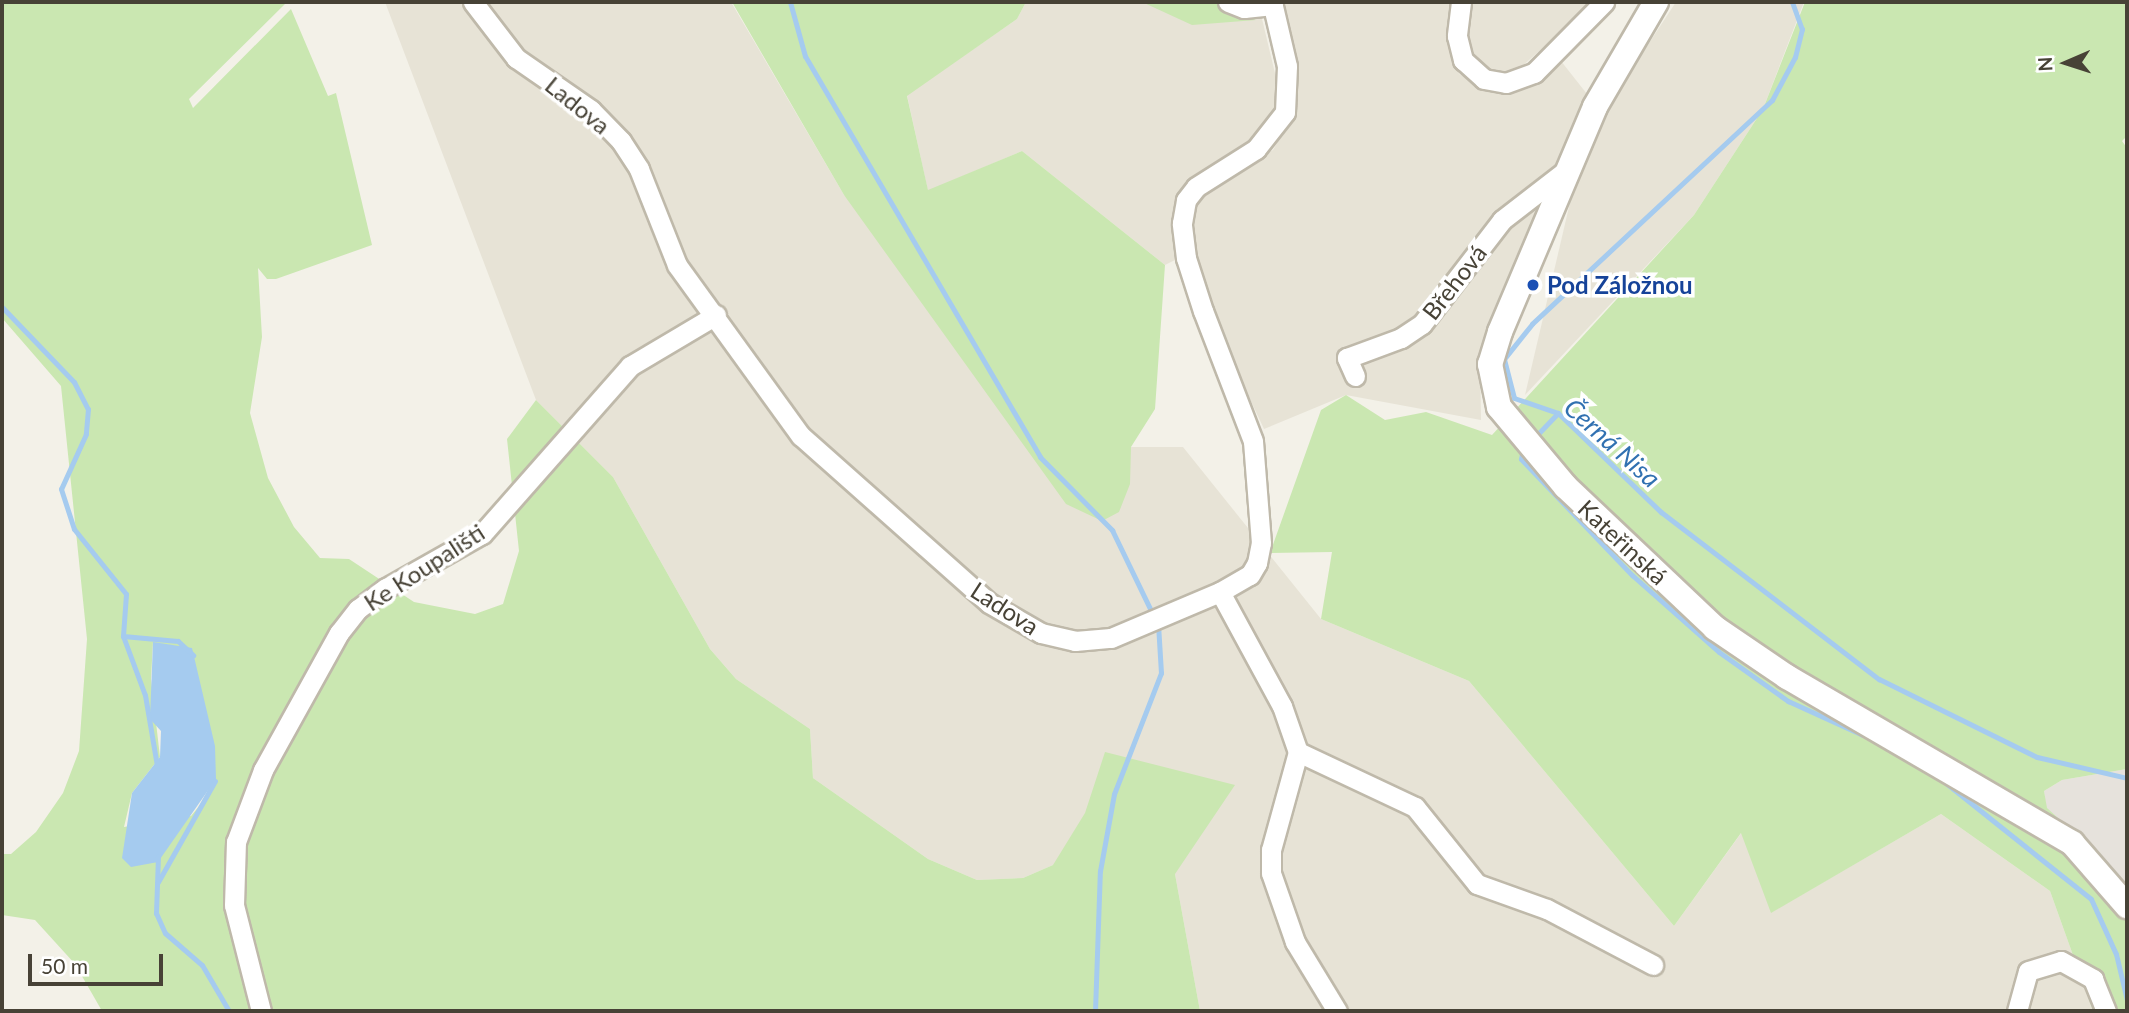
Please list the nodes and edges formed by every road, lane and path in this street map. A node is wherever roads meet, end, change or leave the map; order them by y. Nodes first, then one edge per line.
1 (473, 2) edge
2 (1228, 2) edge
3 (1461, 2) edge
4 (1604, 2) edge
5 (1656, 2) edge
6 (1272, 3) edge
7 (1564, 172) junction
8 (716, 315) junction
9 (1355, 376) dead end
10 (1220, 592) junction
11 (1298, 752) junction
12 (2127, 906) edge
13 (1653, 965) dead end
14 (261, 1011) edge
15 (1337, 1011) edge
16 (2017, 1011) edge
17 (2106, 1011) edge

1 - 8 street, Ladova
2 - 6 street
3 - 4 street
5 - 7 street, Kateřinská
6 - 10 street, Ladova
7 - 9 street, Břehová
7 - 12 street, Kateřinská
8 - 10 street, Ladova
8 - 14 street, Ke Koupališti
10 - 11 street
11 - 13 street
11 - 15 street
16 - 17 street

